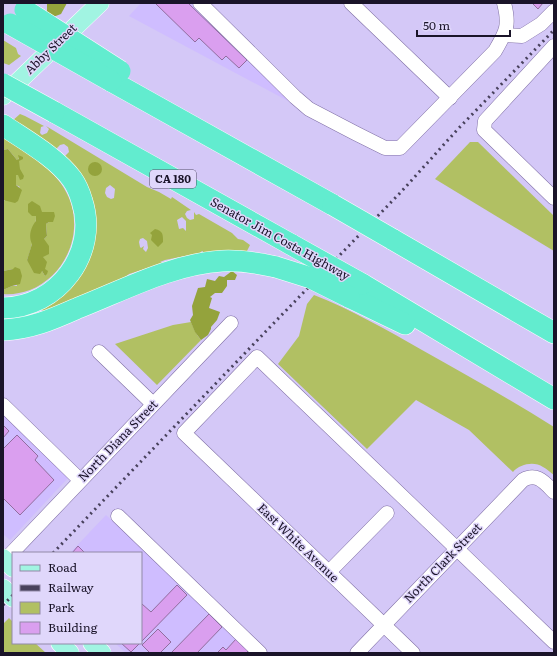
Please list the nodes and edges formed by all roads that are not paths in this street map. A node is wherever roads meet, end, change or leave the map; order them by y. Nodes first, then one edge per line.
1 (100, 3) edge
2 (200, 3) edge
3 (351, 3) edge
4 (504, 3) edge
5 (20, 6) edge
6 (554, 11) edge
7 (6, 23) edge
8 (504, 35) junction
9 (554, 46) edge
10 (116, 76) junction
11 (3, 84) edge
12 (3, 96) edge
13 (450, 98) junction
14 (3, 125) edge
15 (554, 198) edge
16 (355, 291) junction
17 (3, 308) edge
18 (231, 323) dead end
19 (3, 330) edge
20 (554, 332) edge
21 (99, 352) dead end
22 (554, 399) edge
23 (153, 404) junction
24 (3, 405) edge
25 (80, 480) junction
26 (554, 492) edge
27 (387, 513) dead end
28 (118, 516) dead end
29 (457, 548) junction
30 (15, 552) edge
31 (329, 572) junction
32 (3, 588) edge
33 (12, 597) edge
34 (384, 625) junction
35 (554, 642) edge
36 (61, 644) edge
37 (93, 644) edge
38 (70, 653) edge
39 (102, 653) edge
40 (260, 653) edge
41 (357, 653) edge
42 (413, 653) edge

1 - 12 main road, Abby Street
2 - 13 street
3 - 13 street
4 - 8 street
5 - 10 highway, bridge
6 - 8 street
7 - 10 highway, bridge
8 - 13 street
9 - 15 street
10 - 20 highway, bridge
11 - 16 highway, Senator Jim Costa Highway / CA 180, bridge
14 - 17 highway
16 - 19 highway, bridge
16 - 22 highway, Senator Jim Costa Highway / CA 180
18 - 23 street, North Diana Street
21 - 23 street
23 - 25 street, North Diana Street
24 - 25 street
25 - 30 street, North Diana Street
26 - 29 street, North Clark Street
27 - 31 street
28 - 40 street
29 - 31 street, East White Avenue
29 - 34 street, North Clark Street
29 - 35 street
31 - 34 street, East White Avenue
32 - 33 main road
34 - 41 street, North Clark Street
34 - 42 street, East White Avenue
36 - 38 main road
37 - 39 main road

